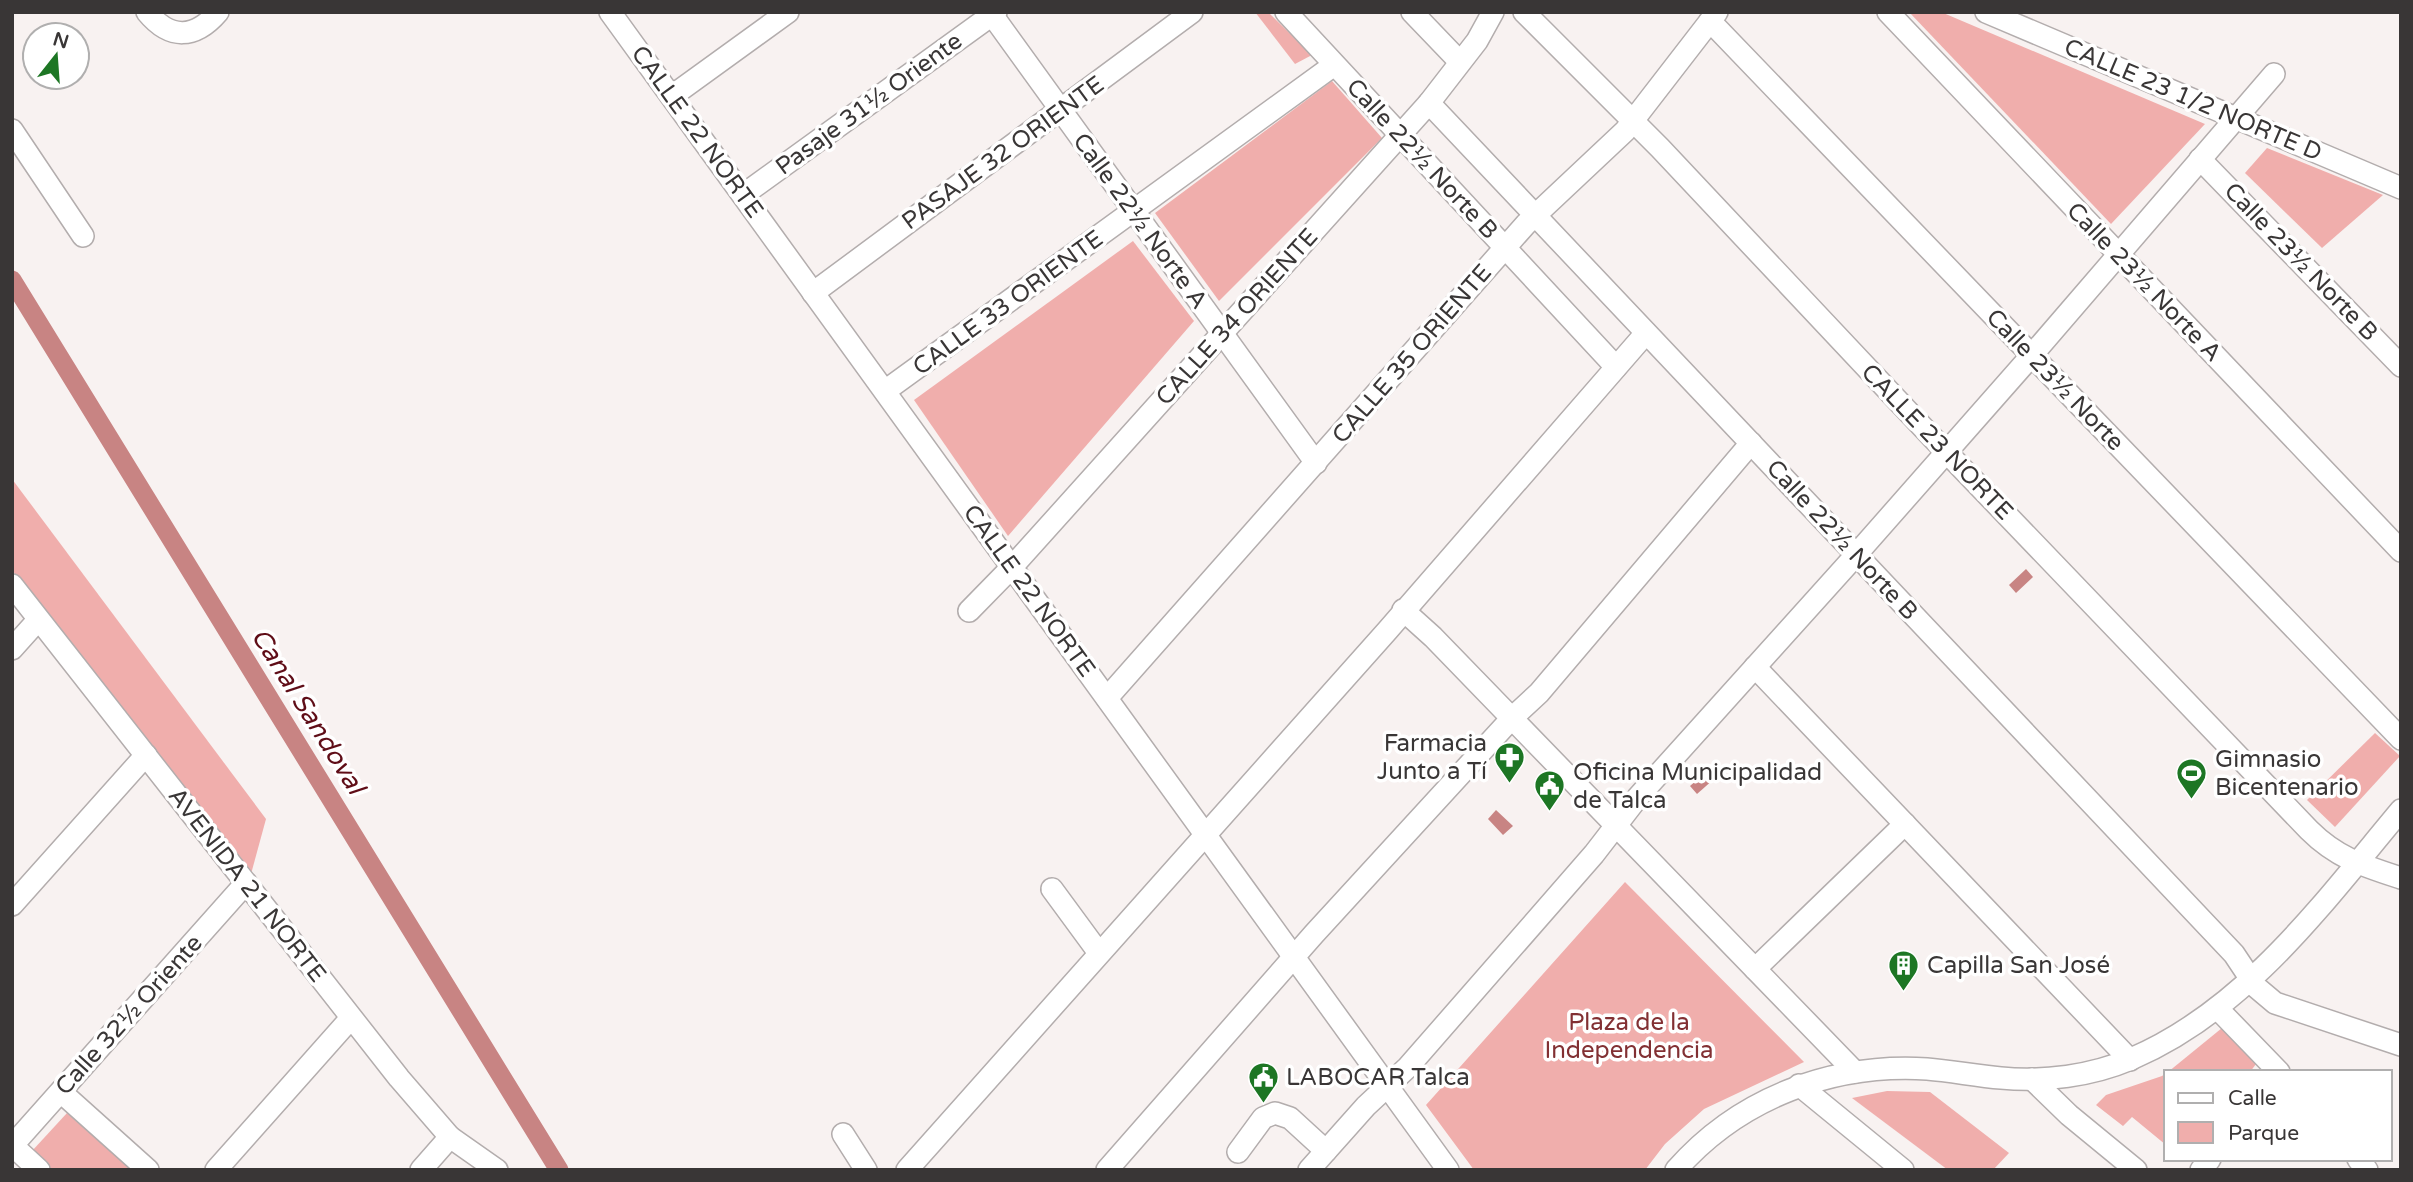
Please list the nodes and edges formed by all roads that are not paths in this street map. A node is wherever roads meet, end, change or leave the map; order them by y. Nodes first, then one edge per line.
1 (147, 12) edge
2 (218, 12) edge
3 (610, 12) edge
4 (788, 12) edge
5 (1192, 12) edge
6 (1286, 12) edge
7 (1412, 12) edge
8 (1493, 12) edge
9 (1524, 12) edge
10 (1888, 12) edge
11 (1986, 12) edge
12 (992, 13) edge
13 (1713, 16) edge
14 (1547, 20) edge
15 (1460, 62) junction
16 (1335, 65) junction
17 (2274, 74) dead end
18 (672, 96) junction
19 (1429, 103) junction
20 (1060, 110) junction
21 (2236, 117) junction
22 (1634, 121) junction
23 (12, 130) edge
24 (1400, 135) junction
25 (2200, 159) junction
26 (2401, 188) edge
27 (743, 195) junction
28 (1133, 212) junction
29 (1536, 216) junction
30 (83, 236) dead end
31 (1505, 248) junction
32 (2118, 255) junction
33 (813, 293) junction
34 (1646, 333) junction
35 (1221, 335) junction
36 (2032, 355) junction
37 (2401, 366) edge
38 (1616, 367) junction
39 (885, 391) junction
40 (1751, 443) junction
41 (1947, 452) junction
42 (1316, 463) junction
43 (2401, 551) edge
44 (1856, 555) junction
45 (1012, 567) junction
46 (12, 585) edge
47 (1404, 610) junction
48 (969, 611) dead end
49 (38, 620) junction
50 (12, 649) edge
51 (1755, 667) junction
52 (1107, 698) junction
53 (1512, 718) junction
54 (2401, 739) edge
55 (146, 755) junction
56 (2401, 810) edge
57 (1905, 824) junction
58 (1616, 825) junction
59 (1205, 834) junction
60 (2357, 863) junction
61 (2401, 878) edge
62 (246, 883) junction
63 (1052, 889) dead end
64 (12, 905) edge
65 (1099, 953) junction
66 (1294, 957) junction
67 (1755, 969) junction
68 (2252, 979) junction
69 (2217, 1009) junction
70 (351, 1018) junction
71 (2401, 1045) edge
72 (2130, 1060) junction
73 (2278, 1070) edge
74 (1855, 1072) junction
75 (2032, 1079) junction
76 (1799, 1085) junction
77 (1387, 1086) junction
78 (61, 1092) junction
79 (843, 1134) dead end
80 (450, 1137) junction
81 (13, 1146) edge
82 (1238, 1152) dead end
83 (1318, 1163) edge
84 (39, 1170) edge
85 (148, 1170) edge
86 (216, 1170) edge
87 (421, 1170) edge
88 (497, 1170) edge
89 (866, 1170) edge
90 (907, 1170) edge
91 (1107, 1170) edge
92 (1448, 1170) edge
93 (1676, 1170) edge
94 (1903, 1170) edge
95 (2136, 1170) edge

1 - 2 street
3 - 18 street, CALLE 22 NORTE
4 - 18 street
5 - 20 street, PASAJE 32 ORIENTE
6 - 16 street, Calle 22½ Norte B
7 - 15 street
8 - 15 street, CALLE 34 ORIENTE
9 - 14 street, CALLE 23 NORTE
10 - 32 street, Calle 23½ Norte A
11 - 21 street, CALLE 23 1/2 NORTE D
12 - 20 street, Calle 22½ Norte A
12 - 27 street, Pasaje 31½ Oriente
13 - 22 street, CALLE 35 ORIENTE
13 - 36 street, Calle 23½ Norte
14 - 22 street, CALLE 23 NORTE
15 - 19 street, CALLE 34 ORIENTE
16 - 24 street, Calle 22½ Norte B
16 - 28 street, CALLE 33 ORIENTE
17 - 21 street
18 - 27 street, CALLE 22 NORTE
19 - 24 street, CALLE 34 ORIENTE
19 - 29 street, Calle 22½ Norte B
20 - 28 street, Calle 22½ Norte A
20 - 33 street, PASAJE 32 ORIENTE
21 - 25 street
21 - 26 street, CALLE 23 1/2 NORTE D
22 - 29 street, CALLE 35 ORIENTE
22 - 41 street, CALLE 23 NORTE
23 - 30 street
24 - 31 street, Calle 22½ Norte B
24 - 35 street, CALLE 34 ORIENTE
25 - 32 street
25 - 37 street, Calle 23½ Norte B
27 - 33 street, CALLE 22 NORTE
28 - 35 street, Calle 22½ Norte A
28 - 39 street, CALLE 33 ORIENTE
29 - 31 street, CALLE 35 ORIENTE
29 - 34 street, Calle 22½ Norte B
31 - 38 street, Calle 22½ Norte B
31 - 42 street, CALLE 35 ORIENTE
32 - 36 street
32 - 43 street, Calle 23½ Norte A
33 - 39 street, CALLE 22 NORTE
34 - 38 street
34 - 40 street, Calle 22½ Norte B
35 - 42 street, Calle 22½ Norte A
35 - 45 street, CALLE 34 ORIENTE
36 - 41 street
36 - 54 street, Calle 23½ Norte
38 - 47 street
39 - 45 street, CALLE 22 NORTE
40 - 44 street, Calle 22½ Norte B
40 - 53 street
41 - 44 street
41 - 60 street, CALLE 23 NORTE
42 - 52 street, CALLE 35 ORIENTE
44 - 51 street
44 - 68 street, Calle 22½ Norte B
45 - 48 street, CALLE 34 ORIENTE
45 - 52 street, CALLE 22 NORTE
46 - 49 street, AVENIDA 21 NORTE
47 - 53 street
47 - 59 street
49 - 50 street
49 - 55 street, AVENIDA 21 NORTE
51 - 57 street
51 - 58 street
52 - 59 street, CALLE 22 NORTE
53 - 58 street
53 - 66 street
55 - 62 street, AVENIDA 21 NORTE
55 - 64 street
56 - 60 street
57 - 67 street
57 - 72 street
58 - 67 street
58 - 77 street
59 - 65 street
59 - 66 street, CALLE 22 NORTE
60 - 61 street, CALLE 23 NORTE
60 - 68 street
62 - 70 street, AVENIDA 21 NORTE
62 - 78 street, Calle 32½ Oriente
63 - 65 street
65 - 90 street
66 - 77 street, CALLE 22 NORTE
66 - 91 street
67 - 74 street
68 - 69 street
68 - 71 street
69 - 72 street
69 - 73 street
70 - 80 street, AVENIDA 21 NORTE
70 - 86 street
72 - 75 street
74 - 75 street
74 - 76 street
75 - 95 street
76 - 93 street
76 - 94 street
77 - 83 street
77 - 92 street, CALLE 22 NORTE
78 - 81 street, Calle 32½ Oriente
78 - 85 street
79 - 89 street
80 - 87 street
80 - 88 street, AVENIDA 21 NORTE
81 - 84 street
82 - 83 street

